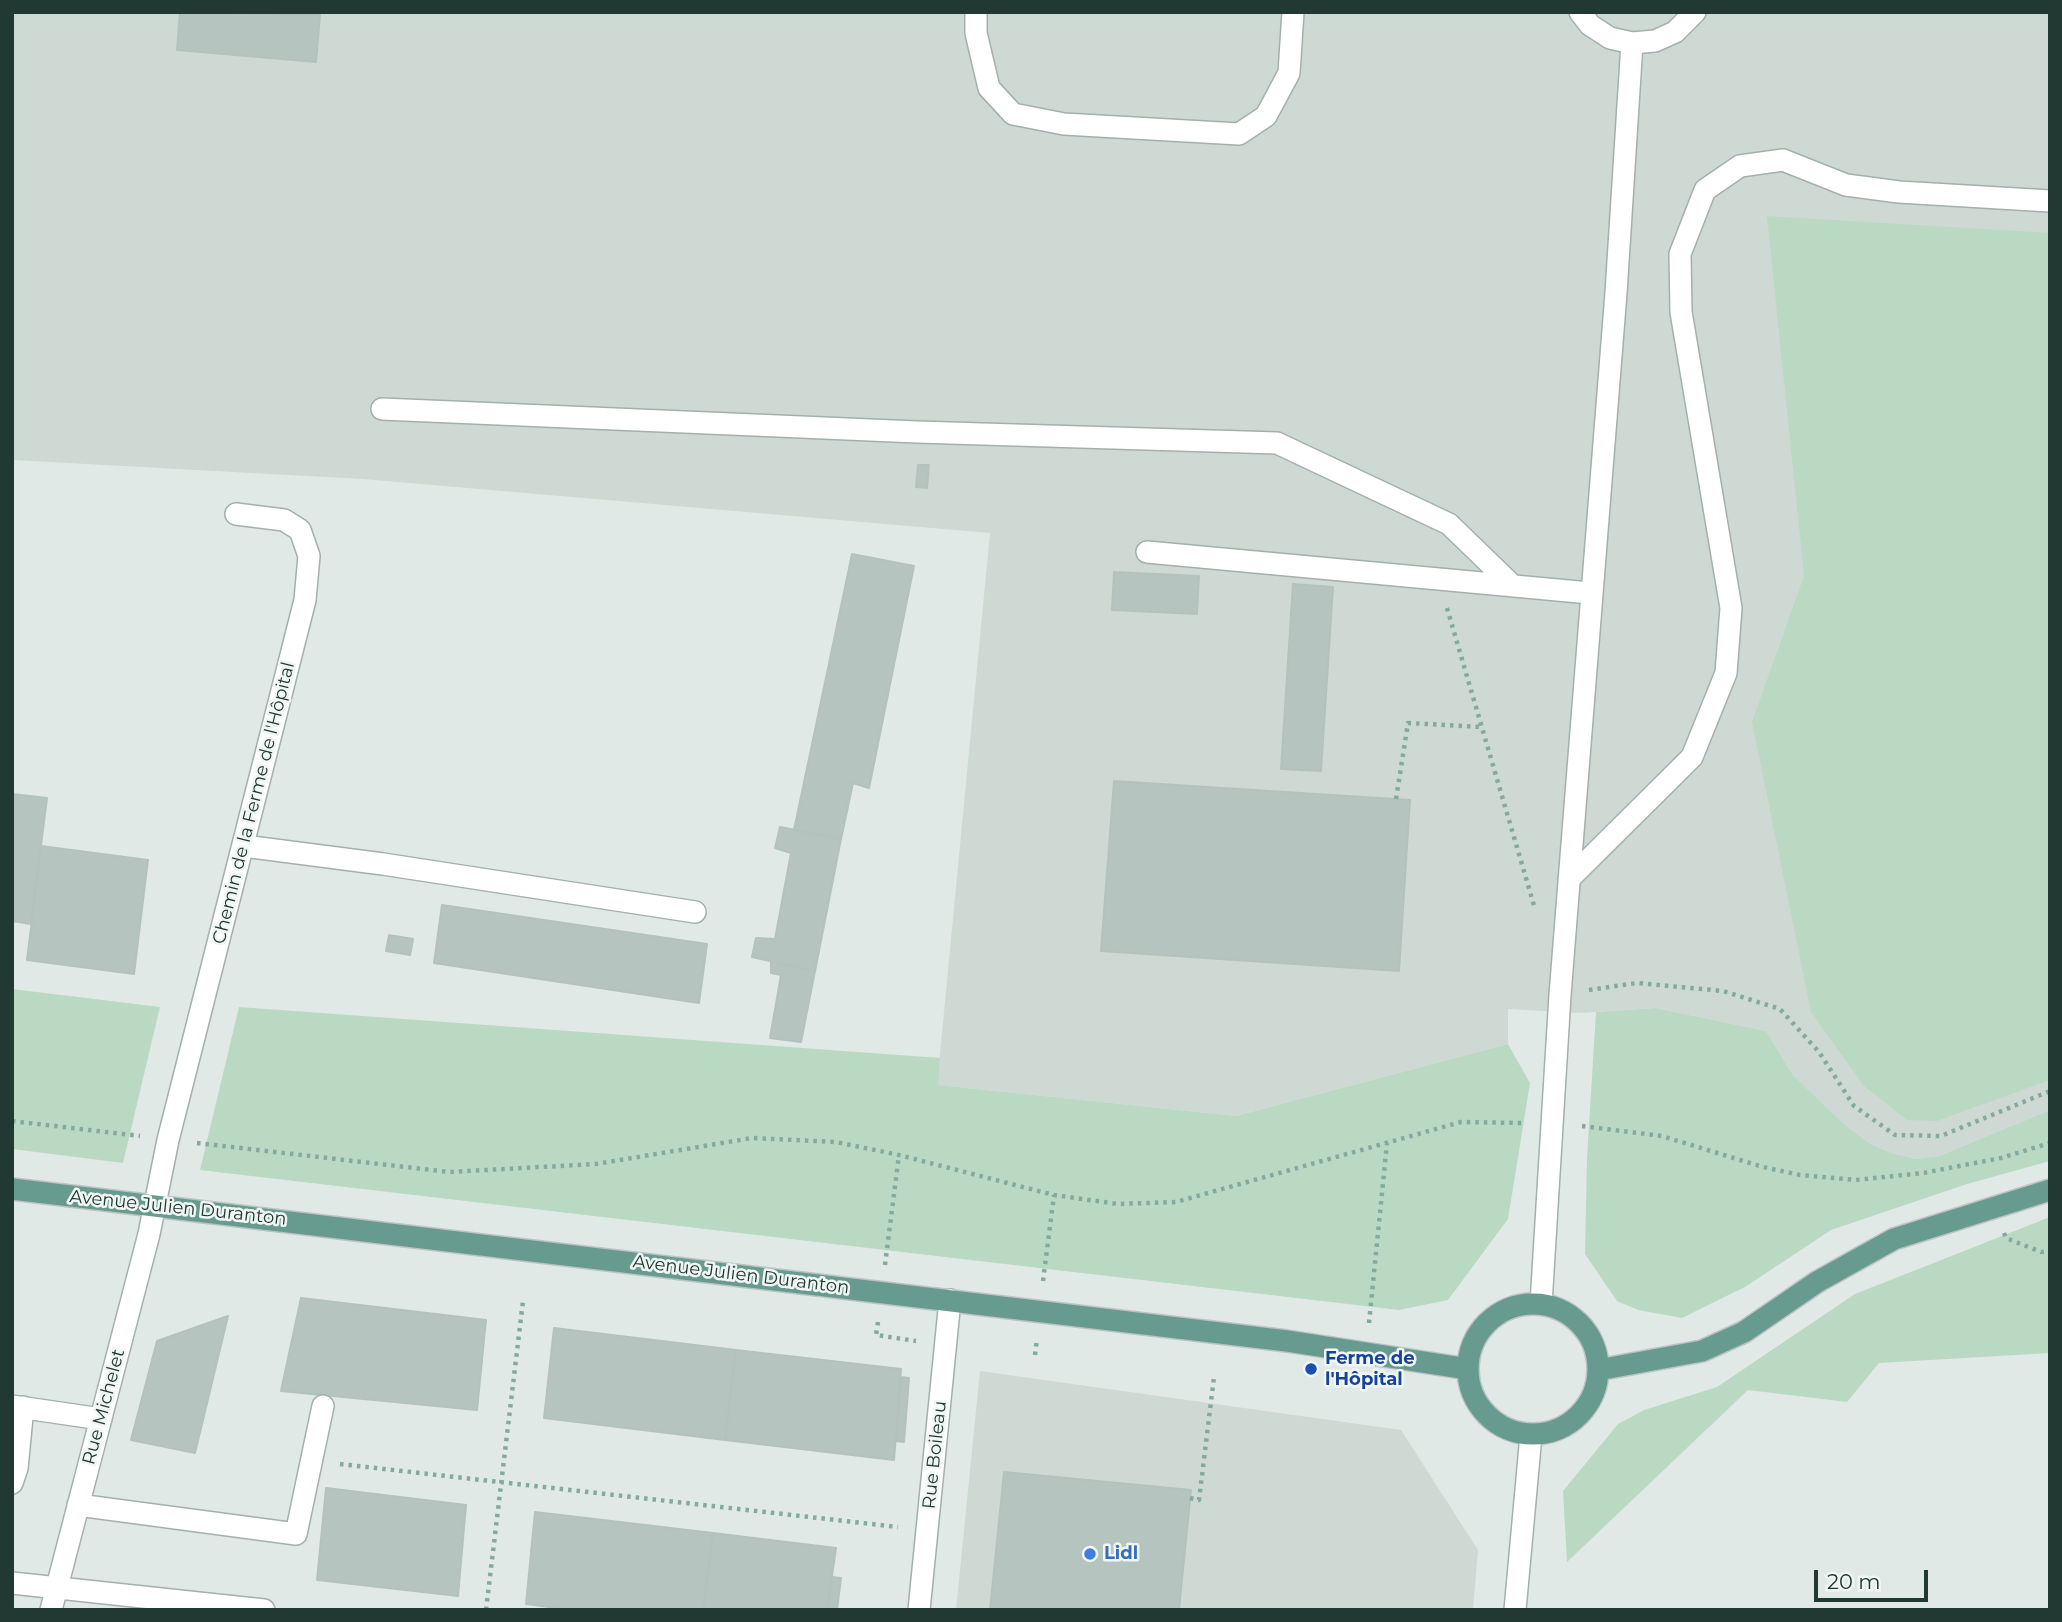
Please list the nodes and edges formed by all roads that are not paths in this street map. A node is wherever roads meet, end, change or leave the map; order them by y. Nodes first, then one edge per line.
1 (976, 12) edge
2 (1293, 12) edge
3 (1580, 12) edge
4 (1695, 12) edge
5 (1632, 43) junction
6 (2050, 201) edge
7 (382, 409) dead end
8 (236, 514) dead end
9 (1147, 552) dead end
10 (1513, 586) junction
11 (1590, 593) junction
12 (244, 846) junction
13 (1569, 879) junction
14 (695, 912) dead end
15 (12, 1189) edge
16 (2050, 1190) edge
17 (155, 1205) junction
18 (950, 1300) junction
19 (1541, 1304) junction
20 (1468, 1369) junction
21 (1598, 1370) junction
22 (18, 1406) edge
23 (323, 1406) dead end
24 (101, 1419) junction
25 (1531, 1435) junction
26 (12, 1483) edge
27 (78, 1505) junction
28 (12, 1583) edge
29 (57, 1587) junction
30 (51, 1610) edge
31 (264, 1610) edge
32 (919, 1610) edge
33 (1515, 1610) edge

1 - 2 street
3 - 5 street
4 - 5 street
5 - 11 street
6 - 13 street
7 - 10 street
8 - 12 street, Chemin de la Ferme de l'Hôpital
9 - 10 street
10 - 11 street
11 - 13 street
12 - 14 street
12 - 17 street, Chemin de la Ferme de l'Hôpital
13 - 19 street
15 - 17 main road, Avenue Julien Duranton
16 - 21 main road
17 - 18 main road, Avenue Julien Duranton
17 - 24 street, Rue Michelet
18 - 20 main road, Avenue Julien Duranton
18 - 32 street, Rue Boileau
19 - 20 main road
19 - 21 main road
20 - 25 main road
21 - 25 main road
22 - 24 street
22 - 26 street
23 - 27 street
24 - 27 street, Rue Michelet
25 - 33 street
27 - 29 street, Rue Michelet
28 - 29 street
29 - 30 street, Rue Michelet
29 - 31 street

